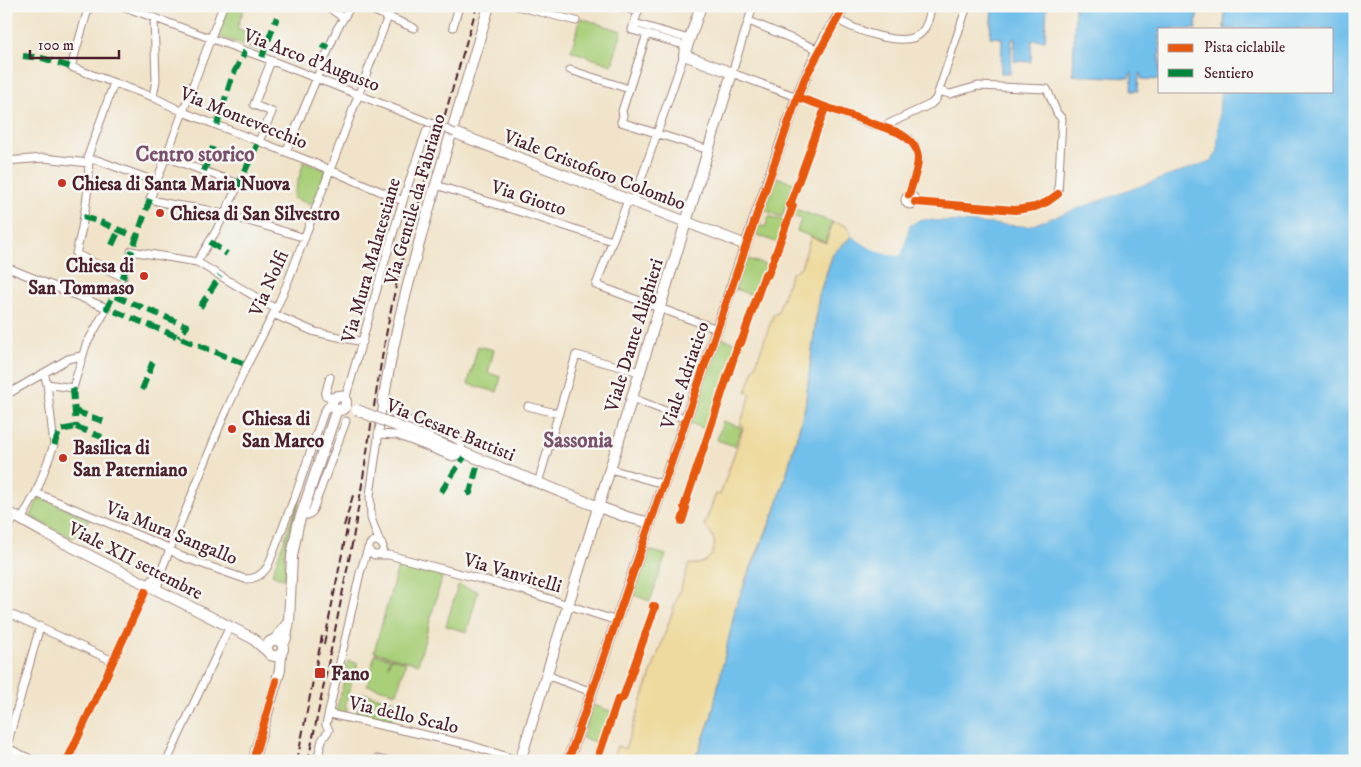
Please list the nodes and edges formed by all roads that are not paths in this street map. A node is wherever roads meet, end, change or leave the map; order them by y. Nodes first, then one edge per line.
1 (89, 6) edge
2 (122, 6) edge
3 (223, 6) edge
4 (327, 6) edge
5 (351, 6) edge
6 (363, 6) edge
7 (392, 6) edge
8 (459, 6) edge
9 (489, 6) edge
10 (517, 6) edge
11 (619, 6) edge
12 (701, 6) edge
13 (753, 6) edge
14 (931, 6) edge
15 (966, 6) edge
16 (138, 9) edge
17 (841, 12) edge
18 (154, 18) junction
19 (343, 18) junction
20 (388, 18) junction
21 (576, 21) dead end
22 (749, 21) junction
23 (634, 23) junction
24 (453, 26) dead end
25 (414, 28) dead end
26 (647, 34) junction
27 (211, 38) junction
28 (686, 47) junction
29 (819, 50) junction
30 (272, 61) junction
31 (570, 70) dead end
32 (732, 74) junction
33 (318, 78) junction
34 (114, 83) junction
35 (629, 89) junction
36 (939, 90) junction
37 (359, 95) junction
38 (797, 97) junction
39 (153, 98) junction
40 (183, 112) junction
41 (433, 124) joint
42 (882, 127) junction
43 (427, 130) dead end
44 (455, 133) joint
45 (657, 133) junction
46 (259, 142) junction
47 (709, 150) junction
48 (286, 152) junction
49 (166, 157) junction
50 (6, 161) edge
51 (88, 162) junction
52 (331, 170) junction
53 (157, 182) junction
54 (436, 184) junction
55 (403, 201) junction
56 (631, 202) junction
57 (225, 215) junction
58 (687, 223) junction
59 (305, 238) junction
60 (612, 240) junction
61 (746, 245) junction
62 (131, 251) dead end
63 (197, 262) junction
64 (6, 267) edge
65 (123, 276) dead end
66 (660, 308) junction
67 (274, 311) junction
68 (717, 330) junction
69 (363, 342) junction
70 (81, 356) junction
71 (640, 372) junction
72 (44, 373) junction
73 (330, 377) dead end
74 (48, 384) junction
75 (6, 395) edge
76 (632, 398) junction
77 (336, 402) junction
78 (383, 403) junction
79 (528, 406) dead end
80 (559, 414) junction
81 (686, 419) junction
82 (346, 421) dead end
83 (378, 434) junction
84 (460, 452) junction
85 (610, 469) junction
86 (538, 483) junction
87 (663, 484) junction
88 (36, 493) junction
89 (598, 507) junction
90 (301, 514) junction
91 (14, 516) edge
92 (627, 517) junction
93 (650, 523) junction
94 (374, 527) junction
95 (6, 531) edge
96 (646, 534) junction
97 (381, 544) junction
98 (369, 546) junction
99 (170, 551) junction
100 (378, 555) junction
101 (399, 558) junction
102 (360, 573) junction
103 (153, 587) junction
104 (568, 605) junction
105 (6, 612) edge
106 (617, 621) junction
107 (40, 626) junction
108 (230, 626) junction
109 (275, 647) junction
110 (113, 661) junction
111 (546, 676) junction
112 (592, 692) junction
113 (330, 714) junction
114 (6, 749) edge
115 (31, 761) edge
116 (67, 761) edge
117 (167, 761) edge
118 (253, 761) edge
119 (317, 761) edge
120 (376, 761) edge
121 (386, 761) edge
122 (520, 761) edge
123 (568, 761) edge

1 - 34 street, Via Montevecchio
2 - 16 street, Via Arco d'Augusto
3 - 27 street
4 - 19 street
5 - 19 street
6 - 20 street
7 - 20 street, Via Nolfi
8 - 24 street
9 - 54 street, Via Gentile da Fabriano
10 - 21 street
11 - 23 street
12 - 28 street
13 - 22 street, Viale Dante Alighieri
14 - 17 street
15 - 36 street
16 - 18 street, Via Arco d'Augusto
17 - 29 street, Viale Adriatico
18 - 27 street, Via Arco d'Augusto
18 - 39 street
19 - 33 street
20 - 25 street
20 - 37 street, Via Nolfi
22 - 29 street
22 - 32 street, Viale Dante Alighieri
23 - 26 street
23 - 28 street
26 - 28 street
26 - 35 street
27 - 30 street, Via Arco d'Augusto
27 - 40 street
28 - 32 street
28 - 45 street
29 - 38 street, Viale Adriatico
30 - 33 street, Via Arco d'Augusto
30 - 46 street
31 - 35 street
32 - 38 street
32 - 47 street, Viale Dante Alighieri
33 - 37 street, Via Arco d'Augusto
33 - 48 street
34 - 39 street, Via Montevecchio
34 - 51 street
35 - 45 street
36 - 42 street
36 - 42 street
37 - 41 street, Via Arco d'Augusto
37 - 52 street, Via Nolfi
38 - 42 street
38 - 61 street, Viale Adriatico
39 - 40 street, Via Montevecchio
40 - 46 street, Via Montevecchio
40 - 49 street
41 - 44 street, Viale Cristoforo Colombo, bridge
43 - 55 street, Via Mura Malatestiane
44 - 56 street, Viale Cristoforo Colombo
45 - 47 street
45 - 56 street
46 - 48 street, Via Montevecchio
47 - 58 street, Viale Dante Alighieri
48 - 52 street, Via Montevecchio
49 - 53 street
49 - 57 street
50 - 51 street
51 - 53 street
51 - 65 street
52 - 55 street, Via Montevecchio
52 - 59 street, Via Nolfi
53 - 57 street
54 - 60 street, Via Giotto
54 - 78 street, Via Gentile da Fabriano
55 - 69 street, Via Mura Malatestiane
56 - 58 street, Viale Cristoforo Colombo
56 - 60 street
57 - 59 street
57 - 63 street
58 - 61 street, Viale Cristoforo Colombo
58 - 66 street, Viale Dante Alighieri
59 - 67 street, Via Nolfi
60 - 66 street
61 - 68 street, Viale Adriatico
62 - 63 street
63 - 67 street
64 - 70 street
66 - 68 street
66 - 71 street, Viale Dante Alighieri
67 - 69 street
67 - 99 street, Via Nolfi
68 - 81 street, Viale Adriatico
69 - 77 street, Via Mura Malatestiane
70 - 72 street
70 - 74 street
71 - 76 street, Viale Dante Alighieri
71 - 80 street
72 - 74 street
72 - 75 street
73 - 77 street
74 - 88 street
76 - 81 street
76 - 85 street, Viale Dante Alighieri
77 - 84 street, Via Cesare Battisti, bridge
77 - 90 street
77 - 99 street, Via Mura Sangallo
78 - 83 street, Via Gentile da Fabriano
78 - 84 street
79 - 80 street
80 - 86 street
81 - 87 street, Viale Adriatico
82 - 90 street
83 - 84 street
83 - 94 street, Via Gentile da Fabriano
84 - 86 street, Via Cesare Battisti
85 - 87 street
85 - 89 street, Viale Dante Alighieri
86 - 89 street, Via Cesare Battisti
87 - 93 street, Viale Adriatico
88 - 91 street
88 - 99 street, Via Mura Sangallo
89 - 92 street, Via Cesare Battisti
89 - 104 street, Viale Dante Alighieri
90 - 109 street
91 - 95 street
91 - 103 street, Viale XII settembre
92 - 93 street, Via Cesare Battisti
92 - 96 street, Via Cesare Battisti
93 - 96 street, Viale Adriatico
94 - 97 street, Via Gentile da Fabriano
94 - 98 street, Via Gentile da Fabriano
96 - 106 street, Viale Adriatico
97 - 98 street
97 - 100 street
97 - 101 street, Via Vanvitelli
98 - 100 street
98 - 102 street, Via dello Scalo
99 - 103 street, Via Nolfi
100 - 101 street, Via Vanvitelli
100 - 102 street
101 - 104 street, Via Vanvitelli
102 - 113 street, Via dello Scalo
103 - 108 street, Viale XII settembre
103 - 110 street, Via Nolfi
104 - 106 street, Via Vanvitelli
104 - 111 street, Viale Dante Alighieri
105 - 107 street
106 - 112 street, Viale Adriatico
107 - 110 street
107 - 114 street
108 - 109 street, Viale XII settembre
108 - 117 street
109 - 118 street
110 - 116 street, Via Nolfi
111 - 112 street
111 - 122 street, Viale Dante Alighieri
112 - 123 street, Viale Adriatico
113 - 119 street, Via dello Scalo
113 - 122 street, Via dello Scalo
114 - 115 street
120 - 121 street

